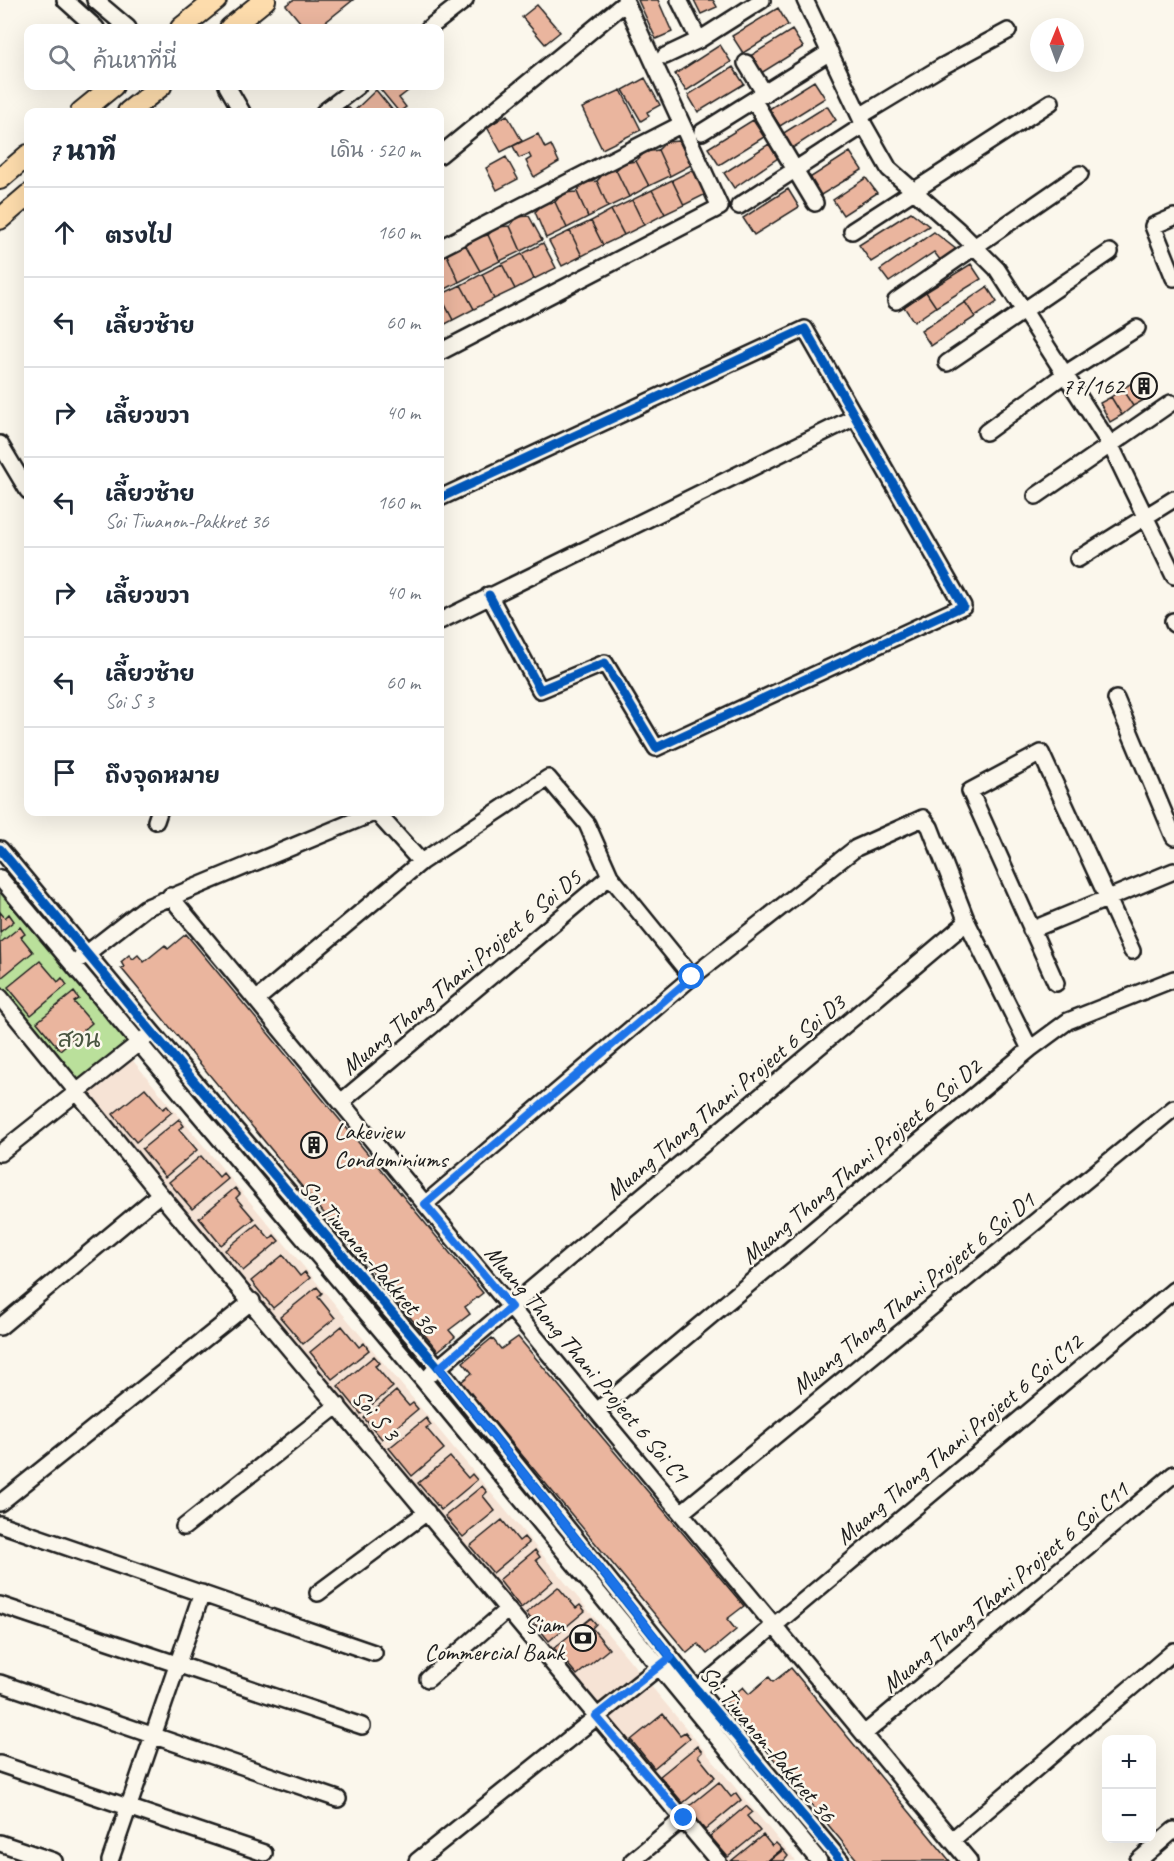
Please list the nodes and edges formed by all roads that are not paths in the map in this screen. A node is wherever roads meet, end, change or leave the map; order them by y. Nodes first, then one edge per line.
1 (65, 0) edge
2 (95, 0) edge
3 (216, 0) edge
4 (265, 0) edge
5 (465, 0) edge
6 (679, 0) edge
7 (762, 0) edge
8 (805, 0) edge
9 (626, 1) edge
10 (92, 24) edge
11 (123, 24) edge
12 (186, 24) edge
13 (235, 24) edge
14 (434, 24) edge
15 (1008, 31) dead end
16 (699, 40) junction
17 (830, 52) junction
18 (665, 56) dead end
19 (746, 63) dead end
20 (108, 90) edge
21 (156, 90) edge
22 (228, 90) edge
23 (352, 90) edge
24 (760, 97) junction
25 (1051, 102) dead end
26 (86, 108) edge
27 (133, 108) edge
28 (240, 108) edge
29 (329, 108) edge
30 (862, 120) junction
31 (682, 124) junction
32 (702, 132) dead end
33 (444, 152) edge
34 (24, 158) edge
35 (797, 168) junction
36 (1080, 174) dead end
37 (0, 179) edge
38 (915, 192) junction
39 (24, 198) edge
40 (815, 203) dead end
41 (739, 206) dead end
42 (1174, 217) edge
43 (0, 219) edge
44 (852, 231) dead end
45 (444, 246) edge
46 (974, 246) junction
47 (1110, 252) dead end
48 (1174, 278) edge
49 (896, 301) dead end
50 (1023, 310) junction
51 (1137, 328) dead end
52 (444, 350) edge
53 (946, 363) dead end
54 (1065, 374) junction
55 (1171, 403) dead end
56 (855, 417) junction
57 (986, 432) dead end
58 (0, 444) edge
59 (1111, 446) junction
60 (24, 484) edge
61 (444, 496) edge
62 (1036, 496) dead end
63 (1174, 499) edge
64 (1145, 516) junction
65 (1078, 560) dead end
66 (1174, 576) edge
67 (489, 595) junction
68 (444, 619) edge
69 (1116, 699) dead end
70 (366, 816) edge
71 (380, 816) edge
72 (1174, 837) edge
73 (0, 849) edge
74 (421, 862) junction
75 (1174, 870) edge
76 (610, 876) junction
77 (0, 878) edge
78 (170, 896) junction
79 (1108, 898) junction
80 (968, 922) junction
81 (1031, 930) junction
82 (1132, 951) dead end
83 (87, 954) junction
84 (72, 965) junction
85 (692, 977) junction
86 (1174, 980) edge
87 (1056, 983) dead end
88 (0, 997) edge
89 (256, 1000) junction
90 (152, 1032) junction
91 (137, 1043) junction
92 (1030, 1049) junction
93 (77, 1091) junction
94 (341, 1102) junction
95 (1174, 1108) edge
96 (0, 1153) edge
97 (160, 1194) junction
98 (425, 1204) junction
99 (1174, 1290) edge
100 (252, 1301) junction
101 (511, 1307) junction
102 (0, 1327) edge
103 (439, 1368) junction
104 (423, 1380) junction
105 (338, 1405) junction
106 (597, 1412) junction
107 (1174, 1474) edge
108 (0, 1503) edge
109 (427, 1512) junction
110 (681, 1513) junction
111 (0, 1524) edge
112 (184, 1527) dead end
113 (202, 1593) junction
114 (318, 1593) dead end
115 (0, 1605) edge
116 (508, 1609) junction
117 (773, 1624) junction
118 (1174, 1651) edge
119 (374, 1653) dead end
120 (671, 1657) junction
121 (177, 1664) junction
122 (658, 1667) junction
123 (428, 1679) dead end
124 (0, 1683) edge
125 (691, 1695) junction
126 (596, 1716) junction
127 (362, 1726) dead end
128 (864, 1734) junction
129 (153, 1736) junction
130 (0, 1764) edge
131 (338, 1799) dead end
132 (128, 1807) junction
133 (684, 1818) junction
134 (1174, 1830) edge
135 (952, 1840) junction
136 (0, 1843) edge
137 (264, 1853) dead end
138 (54, 1861) edge
139 (110, 1861) edge
140 (417, 1861) edge
141 (632, 1861) edge
142 (718, 1861) edge
143 (819, 1861) edge
144 (841, 1861) edge
145 (969, 1861) edge
146 (1137, 1861) edge

1 - 10 street
2 - 11 street
3 - 12 main road
4 - 13 main road
5 - 14 street
6 - 16 street
7 - 16 street
8 - 17 street
9 - 31 street
9 - 33 street
15 - 30 street
16 - 18 street
17 - 24 street
17 - 30 street
19 - 24 street
20 - 26 main road
21 - 27 main road
22 - 28 street
23 - 29 street
24 - 32 street
24 - 35 street
25 - 38 street
30 - 35 street
30 - 38 street
31 - 45 street
31 - 52 street
34 - 37 main road
35 - 40 street
35 - 41 street
36 - 46 street
38 - 44 street
38 - 46 street
39 - 43 main road
42 - 48 street
46 - 49 street
46 - 50 street
47 - 50 street
50 - 53 street
50 - 54 street
51 - 54 street
54 - 57 street
54 - 59 street
55 - 59 street
56 - 61 street
56 - 67 street
56 - 67 street
58 - 60 street
59 - 62 street
59 - 64 street
63 - 64 street
64 - 65 street
64 - 66 street
67 - 68 street
69 - 72 street
70 - 78 street
71 - 74 street
73 - 83 street, Soi Tiwanon-Pakkret 36
74 - 76 street
74 - 89 street
75 - 79 street
76 - 85 street
76 - 94 street, Muang Thong Thani Project 6 Soi D5
77 - 84 street, Soi Tiwanon-Pakkret 36
78 - 83 street
78 - 89 street, Muang Thong Thani Project 6 Soi C1
79 - 81 street
79 - 81 street
79 - 82 street
80 - 85 street
80 - 92 street
80 - 101 street, Muang Thong Thani Project 6 Soi D3
81 - 87 street
83 - 84 street
83 - 90 street, Soi Tiwanon-Pakkret 36
84 - 91 street, Soi Tiwanon-Pakkret 36
85 - 98 street
86 - 92 street, Muang Thong Thani Project 6 Soi D2
88 - 93 street, Soi S 3
89 - 94 street, Muang Thong Thani Project 6 Soi C1
90 - 91 street
90 - 103 street, Soi Tiwanon-Pakkret 36
91 - 93 street
91 - 104 street, Soi Tiwanon-Pakkret 36
92 - 106 street, Muang Thong Thani Project 6 Soi D2
93 - 96 street
93 - 97 street, Soi S 3
94 - 98 street, Muang Thong Thani Project 6 Soi C1
95 - 110 street, Muang Thong Thani Project 6 Soi D1
97 - 100 street, Soi S 3
97 - 102 street
98 - 101 street, Muang Thong Thani Project 6 Soi C1
99 - 117 street, Muang Thong Thani Project 6 Soi C12
100 - 105 street, Soi S 3
100 - 108 street
101 - 103 street, Muang Thong Thani Project 6 Soi D3
101 - 106 street, Muang Thong Thani Project 6 Soi C1
103 - 104 street, Muang Thong Thani Project 6 Soi D3
103 - 120 street, Soi Tiwanon-Pakkret 36
104 - 122 street, Soi Tiwanon-Pakkret 36
105 - 109 street, Soi S 3
105 - 112 street
106 - 110 street, Muang Thong Thani Project 6 Soi C1
107 - 128 street, Muang Thong Thani Project 6 Soi C11
109 - 114 street
109 - 116 street, Soi S 3
110 - 117 street, Muang Thong Thani Project 6 Soi C1
111 - 113 street
113 - 119 street
113 - 121 street
115 - 121 street
116 - 123 street
116 - 126 street, Soi S 3
117 - 125 street, Muang Thong Thani Project 6 Soi C12
117 - 128 street, Muang Thong Thani Project 6 Soi C1
118 - 135 street
120 - 122 street
120 - 125 street, Soi Tiwanon-Pakkret 36
121 - 127 street
121 - 129 street
122 - 125 street, Soi Tiwanon-Pakkret 36
122 - 126 street
124 - 129 street
125 - 143 street, Soi Tiwanon-Pakkret 36
125 - 144 street, Soi Tiwanon-Pakkret 36
126 - 133 street, Soi S 3
126 - 140 street
128 - 135 street, Muang Thong Thani Project 6 Soi C1
129 - 131 street
129 - 132 street
130 - 132 street
132 - 137 street
132 - 139 street
133 - 141 street
133 - 142 street, Soi S 3
134 - 146 street
135 - 145 street, Muang Thong Thani Project 6 Soi C1
136 - 138 street

